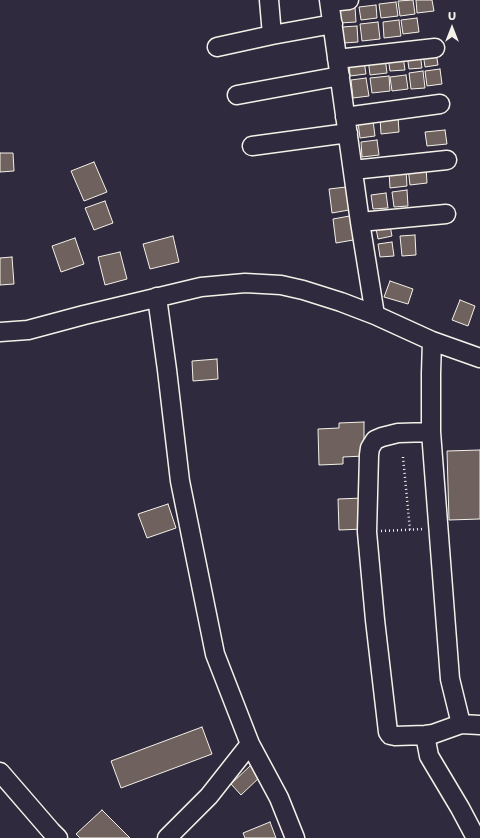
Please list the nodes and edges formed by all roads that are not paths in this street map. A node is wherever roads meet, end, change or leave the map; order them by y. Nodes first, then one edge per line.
1 (269, 0) edge
2 (349, 0) edge
3 (330, 1) edge
4 (333, 24) junction
5 (272, 35) junction
6 (217, 47) dead end
7 (435, 48) dead end
8 (337, 59) junction
9 (340, 76) junction
10 (236, 95) dead end
11 (440, 104) dead end
12 (346, 125) junction
13 (252, 146) dead end
14 (447, 160) dead end
15 (353, 170) junction
16 (446, 214) dead end
17 (360, 222) junction
18 (157, 298) junction
19 (374, 315) junction
20 (0, 332) edge
21 (432, 342) junction
22 (480, 358) edge
23 (431, 432) junction
24 (461, 724) junction
25 (480, 726) edge
26 (424, 736) junction
27 (250, 744) junction
28 (0, 772) edge
29 (58, 838) edge
30 (167, 838) edge
31 (295, 838) edge
32 (476, 838) edge

1 - 5 street
2 - 3 street
3 - 4 street
4 - 5 street
4 - 8 street
5 - 6 street
7 - 8 street
8 - 9 street
9 - 10 street
9 - 12 street
11 - 12 street
12 - 13 street
12 - 15 street
14 - 15 street
15 - 17 street
16 - 17 street
17 - 19 street
18 - 19 street
18 - 20 street
18 - 27 street
19 - 21 street
21 - 22 street
21 - 23 street
23 - 24 street
23 - 26 street
24 - 25 street
24 - 26 street
26 - 32 street
27 - 30 street
27 - 31 street
28 - 29 street

